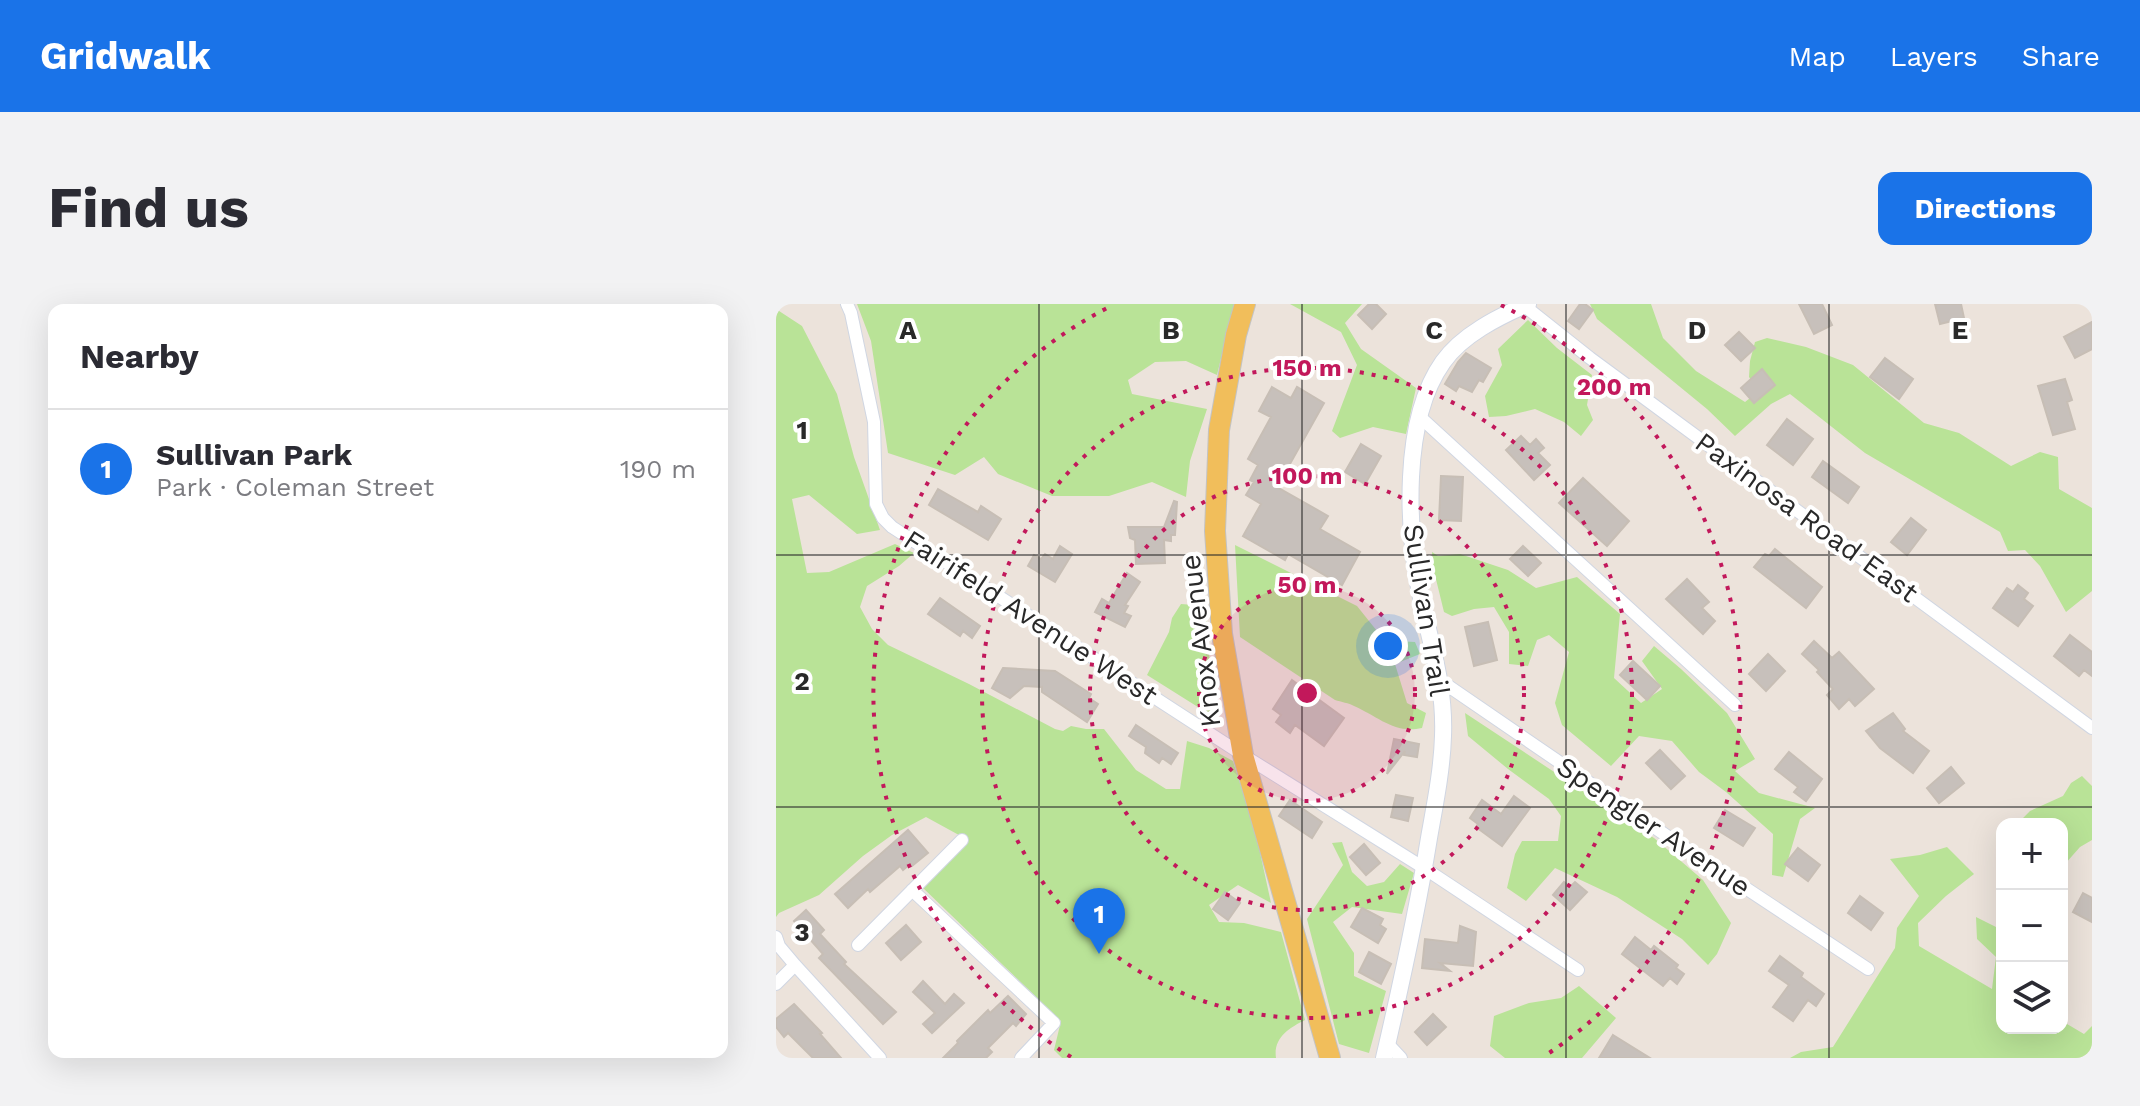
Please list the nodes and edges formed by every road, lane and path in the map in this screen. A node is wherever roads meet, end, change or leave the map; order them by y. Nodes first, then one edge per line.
1 (847, 304) edge
2 (1245, 304) edge
3 (1524, 305) edge
4 (1420, 417) junction
5 (1441, 681) junction
6 (1735, 705) dead end
7 (2092, 728) edge
8 (1243, 755) junction
9 (962, 840) dead end
10 (1424, 868) junction
11 (912, 890) junction
12 (776, 937) edge
13 (858, 945) dead end
14 (795, 965) junction
15 (1868, 969) dead end
16 (1578, 970) dead end
17 (776, 984) edge
18 (1386, 1051) edge
19 (880, 1058) edge
20 (1021, 1058) edge
21 (1330, 1058) edge
22 (1401, 1058) edge

1 - 8 street, Fairifeld Avenue West
2 - 8 main road, Knox Avenue
3 - 4 street, Sullivan Trail
3 - 7 street, Paxinosa Road East
4 - 5 street, Sullivan Trail
4 - 6 street
5 - 10 street, Sullivan Trail
5 - 15 street, Spengler Avenue
8 - 10 street
8 - 21 main road, Knox Avenue
9 - 11 street
10 - 16 street
10 - 18 street, Sullivan Trail
11 - 13 street
11 - 20 street
12 - 14 street
14 - 17 street
14 - 19 street
18 - 22 street

